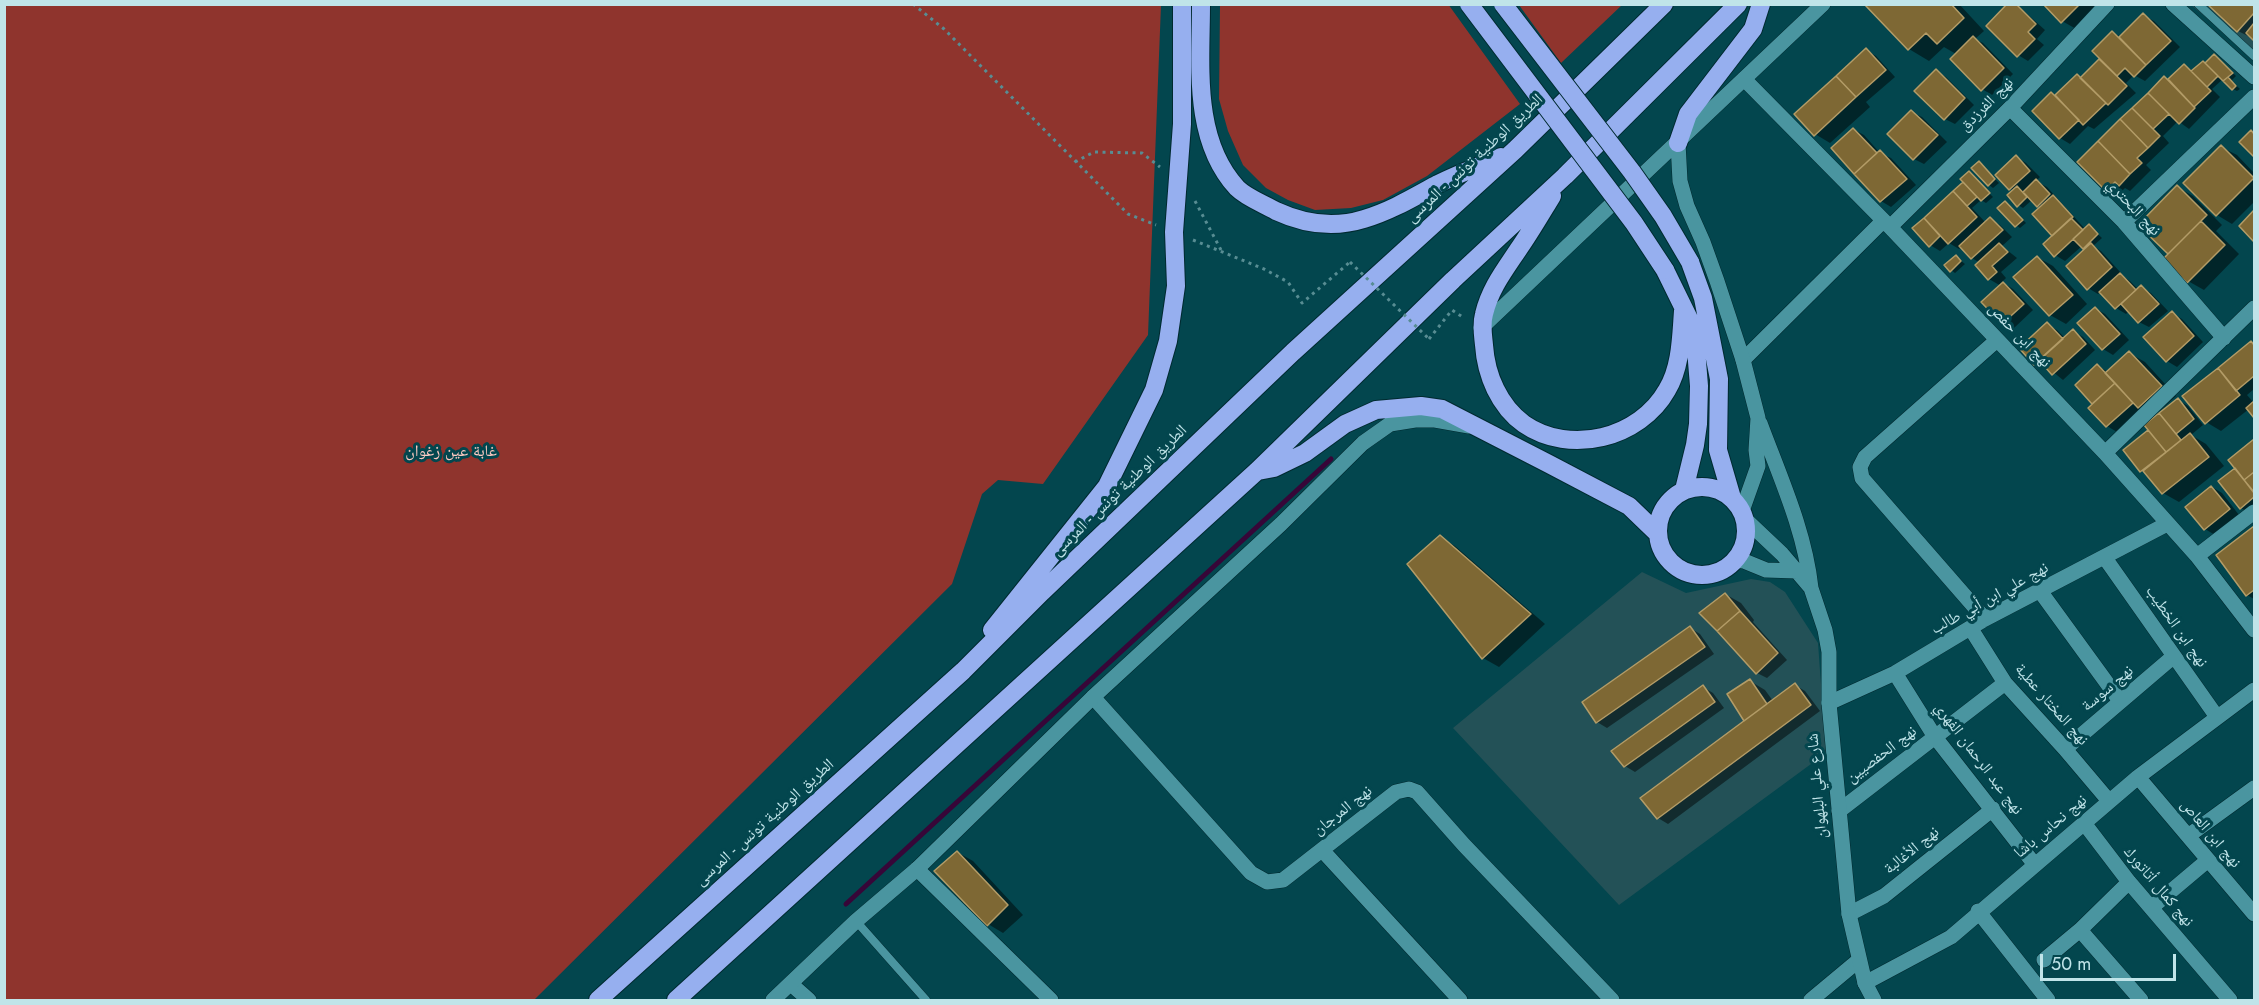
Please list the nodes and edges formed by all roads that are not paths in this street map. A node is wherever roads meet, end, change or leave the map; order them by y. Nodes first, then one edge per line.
1 (1182, 4) edge
2 (1201, 4) edge
3 (1469, 4) edge
4 (1503, 4) edge
5 (1664, 4) edge
6 (1738, 4) edge
7 (1761, 4) edge
8 (1823, 4) edge
9 (2107, 4) edge
10 (2173, 4) edge
11 (2198, 4) edge
12 (2254, 56) edge
13 (2254, 77) edge
14 (1744, 79) junction
15 (2254, 97) edge
16 (2010, 108) junction
17 (1678, 143) junction
18 (1515, 150) junction
19 (1565, 176) junction
20 (2124, 222) junction
21 (1886, 224) junction
22 (2254, 308) edge
23 (1683, 311) junction
24 (1481, 328) junction
25 (2224, 338) junction
26 (1997, 340) junction
27 (1743, 360) junction
28 (1758, 418) junction
29 (1476, 427) junction
30 (2105, 453) junction
31 (1257, 471) junction
32 (1684, 490) junction
33 (1740, 510) junction
34 (2254, 512) edge
35 (2167, 524) junction
36 (1657, 533) junction
37 (2197, 555) junction
38 (2105, 558) junction
39 (1735, 560) junction
40 (1797, 571) junction
41 (1811, 588) junction
42 (2040, 591) junction
43 (1985, 619) junction
44 (1971, 629) junction
45 (2254, 630) edge
46 (2174, 656) junction
47 (963, 671) junction
48 (1895, 673) junction
49 (2005, 683) junction
50 (2254, 690) edge
51 (1093, 697) junction
52 (1829, 702) junction
53 (2120, 702) junction
54 (2217, 717) junction
55 (1935, 737) junction
56 (2066, 749) junction
57 (2138, 777) junction
58 (2254, 788) edge
59 (2109, 801) junction
60 (1993, 809) junction
61 (1839, 811) junction
62 (2084, 823) junction
63 (2188, 836) junction
64 (1322, 850) junction
65 (2208, 860) junction
66 (2035, 865) junction
67 (917, 870) junction
68 (2129, 882) junction
69 (2151, 908) junction
70 (1978, 911) junction
71 (1849, 914) junction
72 (2254, 914) edge
73 (856, 921) junction
74 (2080, 930) junction
75 (1859, 960) junction
76 (2044, 960) dead end
77 (1865, 982) junction
78 (791, 984) junction
79 (598, 1000) edge
80 (676, 1000) edge
81 (773, 1000) edge
82 (809, 1000) edge
83 (926, 1000) edge
84 (1051, 1000) edge
85 (1460, 1000) edge
86 (1612, 1000) edge
87 (1811, 1000) edge
88 (1874, 1000) edge
89 (2048, 1000) edge
90 (2141, 1000) edge
91 (2230, 1000) edge

1 - 47 highway
2 - 18 highway
3 - 23 highway, bridge
4 - 33 highway, bridge
5 - 18 highway, الطريق الوطنية تونس - المرسى
6 - 19 highway
7 - 17 highway
8 - 14 street
9 - 16 street, نهج الفرزدق
10 - 13 street
11 - 12 lane
14 - 17 street
14 - 21 street, نهج ابن حفص
15 - 20 street
16 - 20 street, نهج البحتري
16 - 21 street, نهج الفرزدق
17 - 24 street
17 - 27 street
18 - 47 highway, الطريق الوطنية تونس - المرسى
19 - 24 highway
19 - 31 highway
20 - 25 street, نهج البحتري
21 - 26 street, نهج ابن حفص
21 - 27 street, نهج الفرزدق
22 - 25 street
23 - 24 highway
23 - 32 highway
25 - 30 street
26 - 30 street, نهج ابن حفص
26 - 43 street
27 - 28 street
28 - 33 street
28 - 41 street
29 - 31 highway
29 - 36 highway
29 - 51 street
30 - 35 street, نهج ابن حفص
31 - 80 highway
32 - 33 highway
32 - 36 highway
33 - 39 highway
33 - 40 street
34 - 37 street
35 - 37 street, نهج ابن حفص
35 - 38 street, نهج علي ابن أبي طالب
36 - 39 highway
37 - 45 street, نهج ابن حفص
38 - 42 street, نهج علي ابن أبي طالب
38 - 46 street, نهج ابن الخطيب
39 - 40 street
40 - 41 street, شارع علي البلهوان
41 - 52 street, شارع علي البلهوان
42 - 43 street, نهج علي ابن أبي طالب
42 - 53 street
43 - 44 street, نهج علي ابن أبي طالب
44 - 48 street, نهج علي ابن أبي طالب
44 - 49 street, نهج المختار عطية
46 - 53 street, نهج سوسة
46 - 54 street, نهج ابن الخطيب
47 - 79 highway, الطريق الوطنية تونس - المرسى
48 - 52 street, نهج علي ابن أبي طالب
48 - 55 street, نهج عبد الرحمان الفهري
49 - 55 street, نهج الحفصيين
49 - 56 street, نهج المختار عطية
50 - 54 street, نهج نحاس باشا
51 - 64 street, نهج المرجان
51 - 67 street
52 - 61 street, شارع علي البلهوان
53 - 56 street, نهج سوسة
54 - 57 street, نهج نحاس باشا
55 - 60 street, نهج عبد الرحمان الفهري
55 - 61 street, نهج الحفصيين
56 - 59 street, نهج المختار عطية
57 - 59 street, نهج نحاس باشا
57 - 63 street, نهج ابن العاص
58 - 63 street
59 - 62 street, نهج نحاس باشا
60 - 66 street, نهج عبد الرحمان الفهري
60 - 71 street, نهج الأغالبة
61 - 71 street, شارع علي البلهوان
62 - 66 street, نهج نحاس باشا
62 - 68 street, نهج كمال أتاتورك
63 - 65 street, نهج ابن العاص
64 - 85 street
64 - 86 street, نهج المرجان
65 - 69 street
65 - 72 street, نهج ابن العاص
66 - 70 street, نهج نحاس باشا
67 - 73 street
67 - 84 street
68 - 69 street, نهج كمال أتاتورك
68 - 74 street
69 - 91 street, نهج كمال أتاتورك
70 - 77 street, نهج نحاس باشا
70 - 89 street
71 - 75 street, شارع علي البلهوان
73 - 78 street
73 - 83 lane
74 - 76 street
74 - 90 street
75 - 77 street, شارع علي البلهوان
75 - 87 street
77 - 88 street, شارع علي البلهوان
78 - 81 street
78 - 82 street

